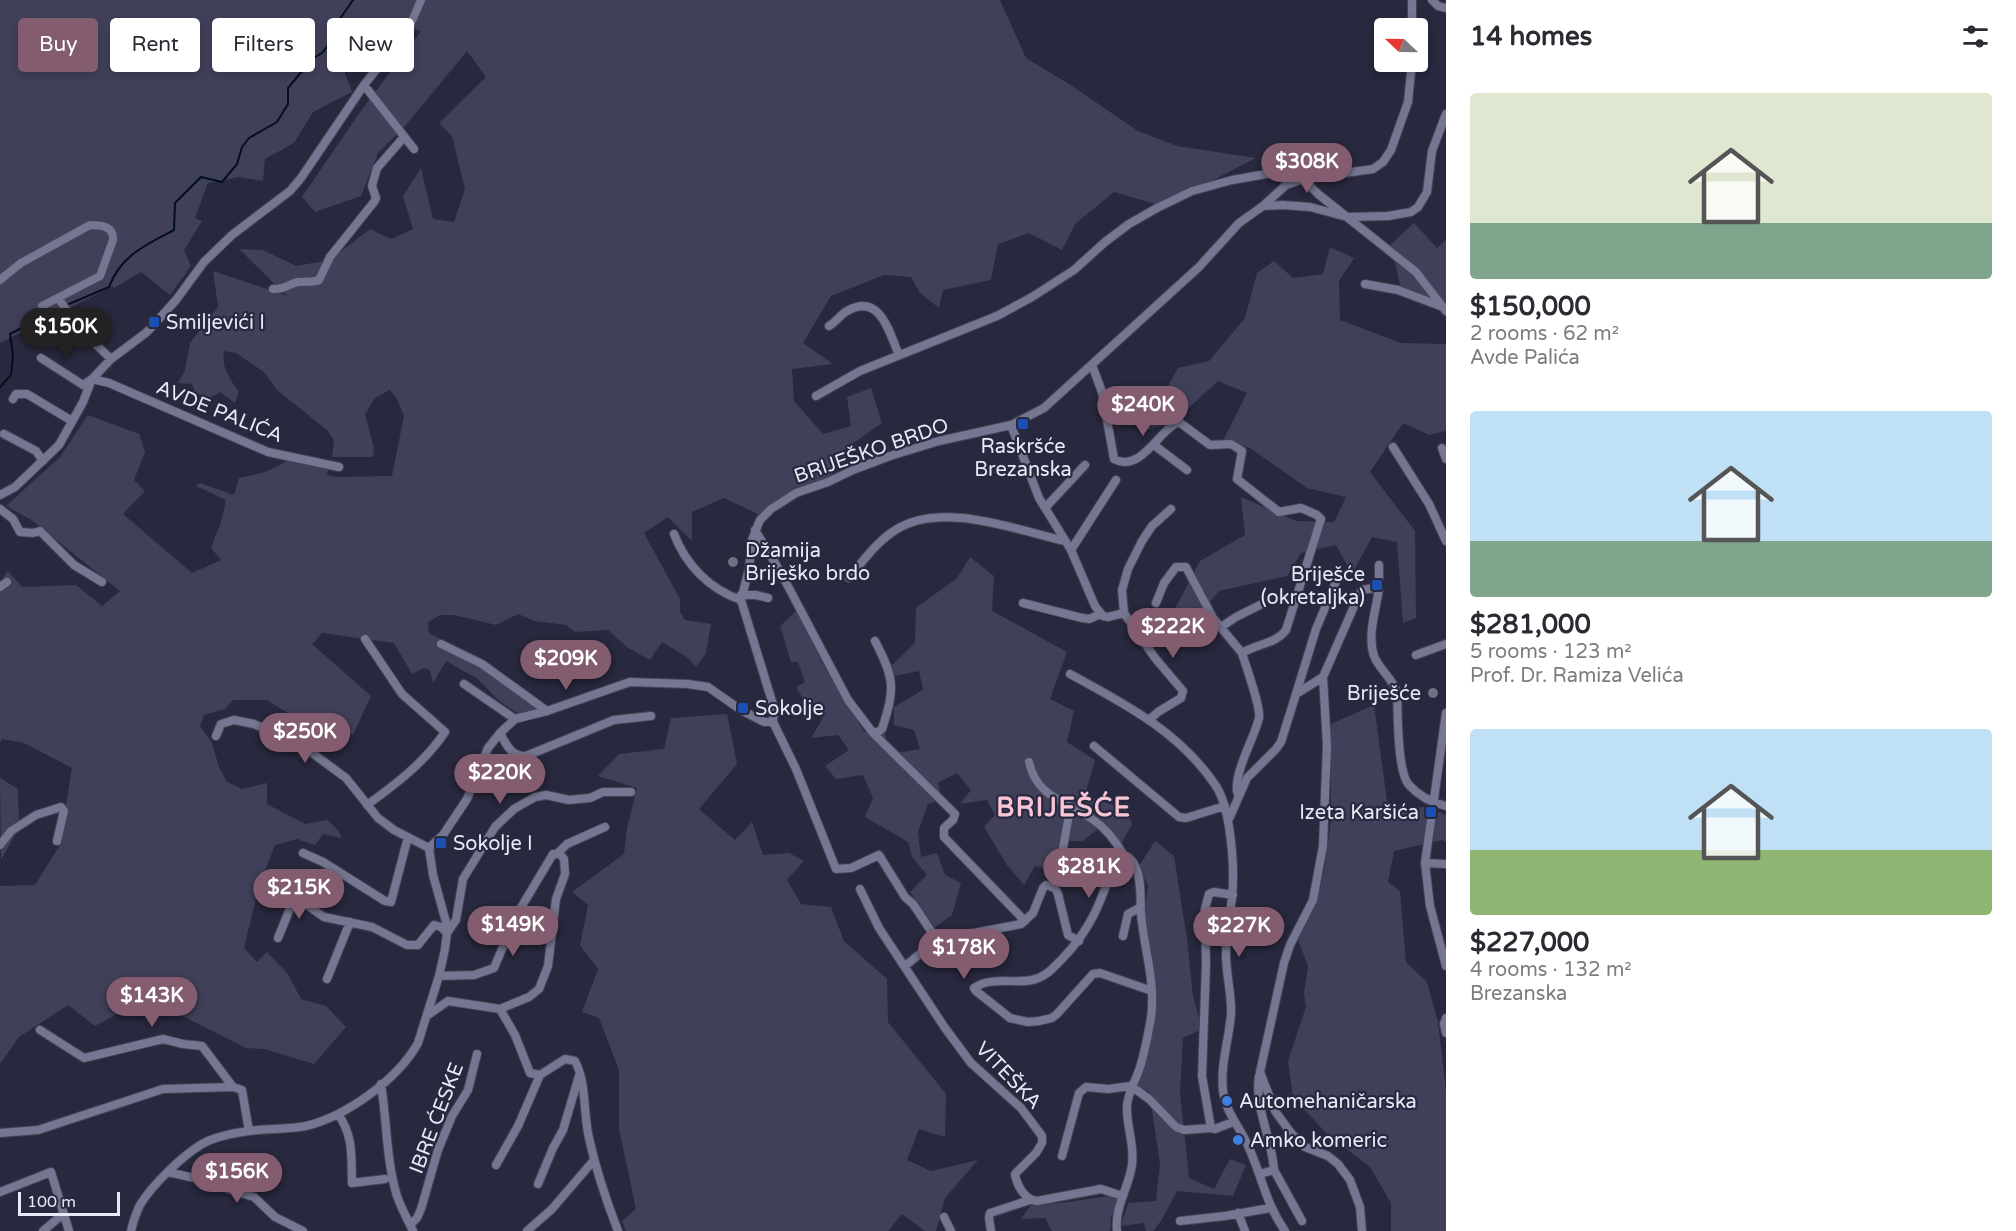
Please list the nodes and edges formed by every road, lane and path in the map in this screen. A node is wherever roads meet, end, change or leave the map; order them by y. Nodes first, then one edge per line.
1 (421, 0) edge
2 (1412, 0) edge
3 (1432, 0) edge
4 (1446, 8) edge
5 (1412, 18) edge
6 (1411, 72) edge
7 (364, 85) junction
8 (1446, 114) edge
9 (404, 137) junction
10 (414, 149) dead end
11 (1303, 179) junction
12 (1263, 206) junction
13 (1347, 217) junction
14 (0, 280) edge
15 (1365, 284) dead end
16 (273, 290) dead end
17 (58, 298) junction
18 (42, 306) dead end
19 (1445, 309) edge
20 (829, 326) dead end
21 (899, 355) junction
22 (41, 357) dead end
23 (111, 359) junction
24 (1092, 365) junction
25 (92, 379) junction
26 (816, 396) dead end
27 (13, 399) dead end
28 (72, 421) junction
29 (1011, 425) junction
30 (4, 434) dead end
31 (1154, 445) junction
32 (1393, 447) dead end
33 (1442, 448) dead end
34 (1446, 459) edge
35 (42, 461) junction
36 (1085, 465) dead end
37 (339, 468) dead end
38 (1187, 470) dead end
39 (1116, 480) dead end
40 (0, 495) edge
41 (1045, 508) junction
42 (1171, 510) dead end
43 (1, 511) edge
44 (755, 531) junction
45 (674, 534) dead end
46 (1065, 541) junction
47 (1446, 541) edge
48 (1071, 550) junction
49 (1379, 565) dead end
50 (849, 578) dead end
51 (102, 582) dead end
52 (1336, 582) dead end
53 (1379, 587) junction
54 (741, 598) junction
55 (768, 598) dead end
56 (1023, 603) dead end
57 (1156, 603) dead end
58 (1260, 605) dead end
59 (1124, 613) junction
60 (1101, 614) junction
61 (1221, 627) junction
62 (365, 639) dead end
63 (875, 641) dead end
64 (441, 644) dead end
65 (1446, 644) edge
66 (1242, 653) junction
67 (1416, 655) dead end
68 (1070, 674) dead end
69 (1323, 677) junction
70 (464, 684) dead end
71 (1296, 694) junction
72 (547, 711) junction
73 (1446, 713) edge
74 (651, 717) dead end
75 (515, 718) junction
76 (1150, 719) junction
77 (773, 722) junction
78 (872, 731) junction
79 (500, 732) junction
80 (216, 736) dead end
81 (1094, 746) dead end
82 (1029, 762) dead end
83 (631, 792) dead end
84 (1238, 795) junction
85 (1434, 803) junction
86 (367, 805) junction
87 (1225, 806) junction
88 (1446, 806) edge
89 (1070, 808) junction
90 (1229, 819) junction
91 (605, 827) dead end
92 (408, 837) junction
93 (57, 841) dead end
94 (0, 844) edge
95 (429, 848) junction
96 (303, 853) dead end
97 (558, 853) junction
98 (1123, 854) junction
99 (1425, 862) junction
100 (1446, 864) edge
101 (1059, 865) dead end
102 (860, 889) dead end
103 (1233, 895) junction
104 (1141, 907) junction
105 (1025, 921) junction
106 (350, 922) junction
107 (447, 933) junction
108 (1123, 936) dead end
109 (278, 938) dead end
110 (937, 940) junction
111 (1079, 941) junction
112 (906, 966) junction
113 (1446, 966) edge
114 (439, 976) junction
115 (327, 979) dead end
116 (1152, 991) junction
117 (500, 1009) junction
118 (427, 1016) junction
119 (1446, 1018) edge
120 (40, 1030) dead end
121 (1446, 1033) edge
122 (477, 1054) dead end
123 (580, 1071) junction
124 (1260, 1072) junction
125 (540, 1075) junction
126 (381, 1084) junction
127 (1131, 1086) junction
128 (233, 1087) junction
129 (338, 1114) junction
130 (1233, 1122) junction
131 (1211, 1128) junction
132 (249, 1131) junction
133 (0, 1134) edge
134 (1062, 1156) dead end
135 (594, 1160) junction
136 (496, 1165) dead end
137 (1274, 1170) junction
138 (168, 1172) junction
139 (1258, 1174) junction
140 (385, 1179) dead end
141 (538, 1184) dead end
142 (0, 1192) edge
143 (1123, 1196) junction
144 (1030, 1200) junction
145 (1270, 1208) junction
146 (63, 1214) junction
147 (1238, 1214) junction
148 (944, 1217) dead end
149 (1180, 1221) dead end
150 (1302, 1221) dead end
151 (411, 1228) edge
152 (43, 1231) edge
153 (69, 1231) edge
154 (130, 1231) edge
155 (303, 1231) edge
156 (527, 1231) edge
157 (618, 1231) edge
158 (951, 1231) edge
159 (991, 1231) edge
160 (1117, 1231) edge
161 (1245, 1231) edge
162 (1285, 1231) edge
163 (1362, 1231) edge

1 - 7 street
2 - 5 street
3 - 4 street
6 - 11 street
7 - 9 street
7 - 23 street
8 - 13 street
9 - 10 street
9 - 16 street
11 - 12 street, BRIJEŠKO BRDO
11 - 13 street
11 - 21 street
12 - 13 street
12 - 24 street, BRIJEŠKO BRDO
13 - 19 street
14 - 17 street
15 - 19 street
17 - 18 street
17 - 23 street
20 - 21 street
21 - 26 street
22 - 25 street, AVDE PALIĆA
23 - 25 street
24 - 29 street, BRIJEŠKO BRDO
24 - 31 street
25 - 28 street
25 - 37 street, AVDE PALIĆA
27 - 28 street
28 - 35 street
29 - 41 street
29 - 44 street, BRIJEŠKO BRDO
30 - 35 street
31 - 38 street
31 - 66 street
32 - 47 street
33 - 34 street
35 - 40 street
36 - 41 street
39 - 48 street
41 - 46 street
42 - 59 street
43 - 51 street
44 - 54 street, BRIJEŠKO BRDO
44 - 78 street
45 - 54 street
46 - 48 street
46 - 50 street
48 - 60 street
49 - 53 street
52 - 71 street
53 - 69 street
53 - 85 street
54 - 55 street
54 - 77 street
56 - 60 street
57 - 61 street
58 - 61 street
59 - 60 street
59 - 76 street
61 - 66 street
62 - 86 street
63 - 78 street
64 - 72 street
65 - 67 street
66 - 84 street
68 - 76 street
69 - 71 street
69 - 124 street
70 - 75 street
71 - 84 street
72 - 75 street
72 - 77 street
73 - 85 street
74 - 79 street
75 - 79 street
76 - 87 street
77 - 110 street
78 - 105 street
79 - 95 street
80 - 86 street
81 - 87 street
82 - 89 street
83 - 107 street
84 - 90 street
85 - 88 street
85 - 99 street
86 - 92 street
87 - 90 street
89 - 98 street
89 - 101 street
90 - 103 street
91 - 97 street
92 - 95 street
92 - 96 street
93 - 94 street
95 - 107 street
97 - 114 street
97 - 117 street
98 - 104 street
98 - 111 street
99 - 100 street
99 - 113 street
102 - 112 street, VITEŠKA
103 - 130 street
103 - 131 street
104 - 108 street
104 - 116 street
105 - 110 street
105 - 111 street
106 - 107 street
106 - 109 street
106 - 115 street
107 - 114 street
110 - 112 street
111 - 116 street
112 - 144 street, VITEŠKA
114 - 118 street
116 - 127 street
117 - 118 street
117 - 125 street
118 - 126 street
119 - 121 street
120 - 128 street
122 - 151 street, IBRE ĆESKE
123 - 125 street
123 - 135 street
123 - 141 street
124 - 137 street
124 - 163 street
125 - 136 street
126 - 129 street
126 - 151 street, IBRE ĆESKE
127 - 131 street
127 - 134 street
127 - 143 street
128 - 132 street
128 - 133 street
129 - 132 street
129 - 140 street
130 - 131 street
130 - 139 street
132 - 138 street
135 - 156 street
135 - 157 street
137 - 139 street
137 - 150 street
138 - 154 street
138 - 155 street
139 - 145 street
142 - 146 street
143 - 144 street
143 - 160 street
144 - 159 street
145 - 147 street
145 - 162 street
146 - 152 street
146 - 153 street
147 - 149 street
147 - 161 street
148 - 158 street

